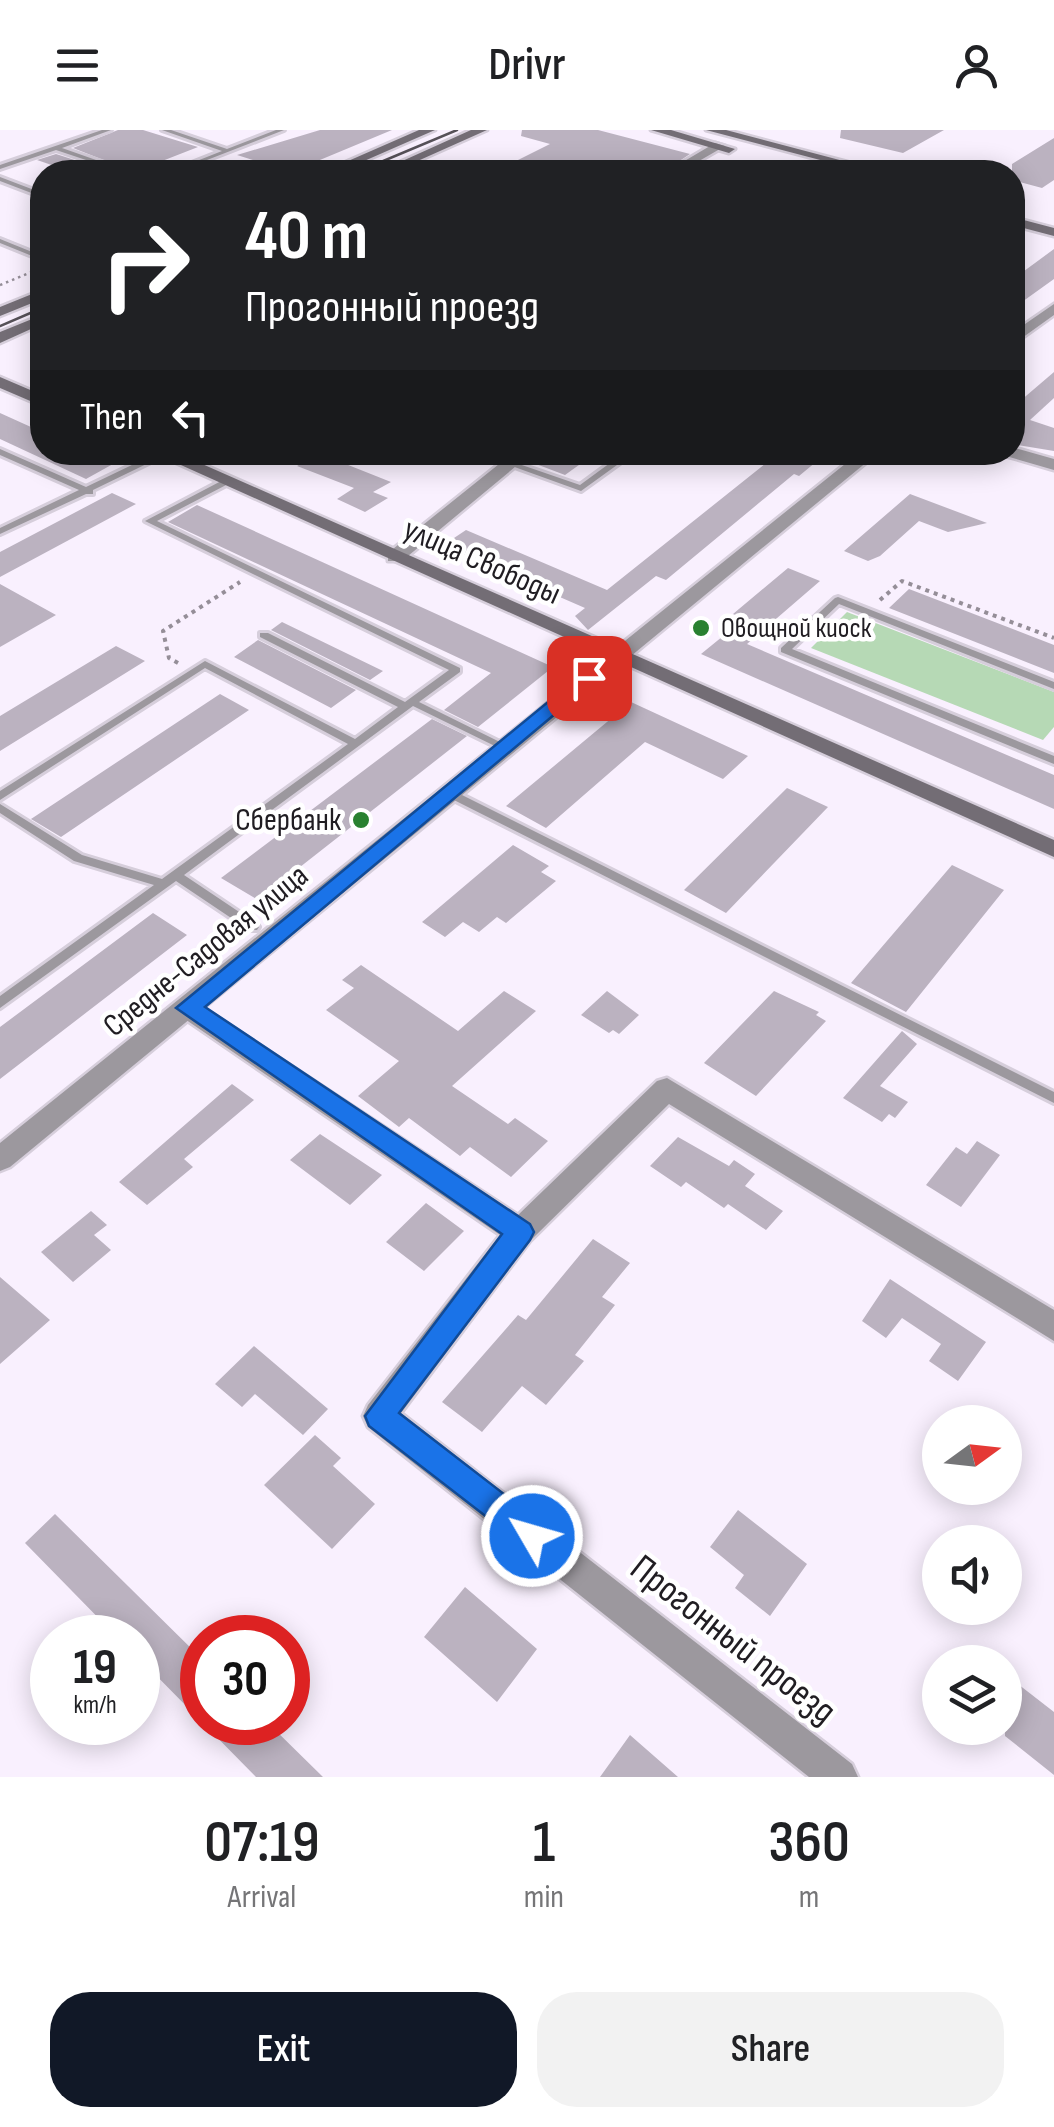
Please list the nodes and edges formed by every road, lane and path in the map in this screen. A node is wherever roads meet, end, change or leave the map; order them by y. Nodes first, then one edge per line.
1 (108, 130) edge
2 (165, 130) edge
3 (282, 130) edge
4 (429, 130) edge
5 (481, 130) edge
6 (656, 130) edge
7 (712, 130) edge
8 (719, 146) junction
9 (56, 148) junction
10 (228, 150) junction
11 (92, 160) edge
12 (203, 160) edge
13 (358, 160) edge
14 (412, 160) edge
15 (694, 160) edge
16 (774, 160) edge
17 (831, 160) edge
18 (0, 167) edge
19 (0, 179) edge
20 (30, 190) edge
21 (1025, 209) edge
22 (1054, 216) edge
23 (1025, 224) edge
24 (1054, 232) edge
25 (0, 241) edge
26 (30, 253) edge
27 (30, 272) edge
28 (0, 285) edge
29 (30, 299) edge
30 (1054, 308) edge
31 (0, 312) edge
32 (30, 324) edge
33 (1025, 331) edge
34 (0, 338) edge
35 (0, 382) edge
36 (30, 395) edge
37 (0, 452) edge
38 (1025, 456) edge
39 (140, 465) edge
40 (188, 465) edge
41 (511, 465) edge
42 (532, 465) edge
43 (613, 465) edge
44 (856, 465) edge
45 (1054, 465) edge
46 (225, 482) junction
47 (90, 492) junction
48 (0, 532) edge
49 (395, 557) junction
50 (256, 573) junction
51 (867, 612) junction
52 (264, 636) dead end
53 (1054, 638) edge
54 (617, 655) junction
55 (193, 672) junction
56 (1054, 686) edge
57 (409, 704) junction
58 (353, 742) junction
59 (505, 747) junction
60 (1054, 760) edge
61 (450, 793) junction
62 (0, 796) edge
63 (0, 808) edge
64 (1054, 849) edge
65 (177, 876) junction
66 (159, 882) junction
67 (253, 927) dead end
68 (0, 1003) edge
69 (188, 1008) junction
70 (1054, 1098) edge
71 (0, 1159) edge
72 (520, 1232) junction
73 (1054, 1327) edge
74 (839, 1777) edge

1 - 9 lane
2 - 10 lane
3 - 10 lane
4 - 13 main road
5 - 14 main road
6 - 8 main road
7 - 17 main road
8 - 15 street
8 - 16 main road
9 - 11 lane
9 - 18 lane
10 - 12 lane
19 - 20 lane
21 - 22 main road
23 - 24 main road
25 - 26 lane
27 - 28 path
29 - 31 main road
30 - 33 street
32 - 34 main road
35 - 36 main road
37 - 47 lane
38 - 45 street
39 - 47 lane
40 - 46 main road, улица Свободы
41 - 49 street
42 - 43 lane
44 - 54 street, Средне-Садовая улица
46 - 49 main road, улица Свободы
46 - 50 lane
47 - 48 lane
49 - 54 main road, улица Свободы
50 - 55 path
50 - 57 lane
51 - 53 path
51 - 56 lane
51 - 60 lane
52 - 57 lane
54 - 59 street, Средне-Садовая улица
54 - 64 main road, улица Свободы
55 - 58 lane
55 - 62 lane
57 - 58 lane
57 - 59 lane
58 - 65 lane
59 - 61 street, Средне-Садовая улица
61 - 69 street, Средне-Садовая улица
61 - 70 lane
63 - 66 lane
65 - 66 lane
65 - 67 lane
66 - 68 lane
69 - 71 street, Средне-Садовая улица
69 - 72 street
72 - 73 street, Прогонный проезд
72 - 74 street, Прогонный проезд

